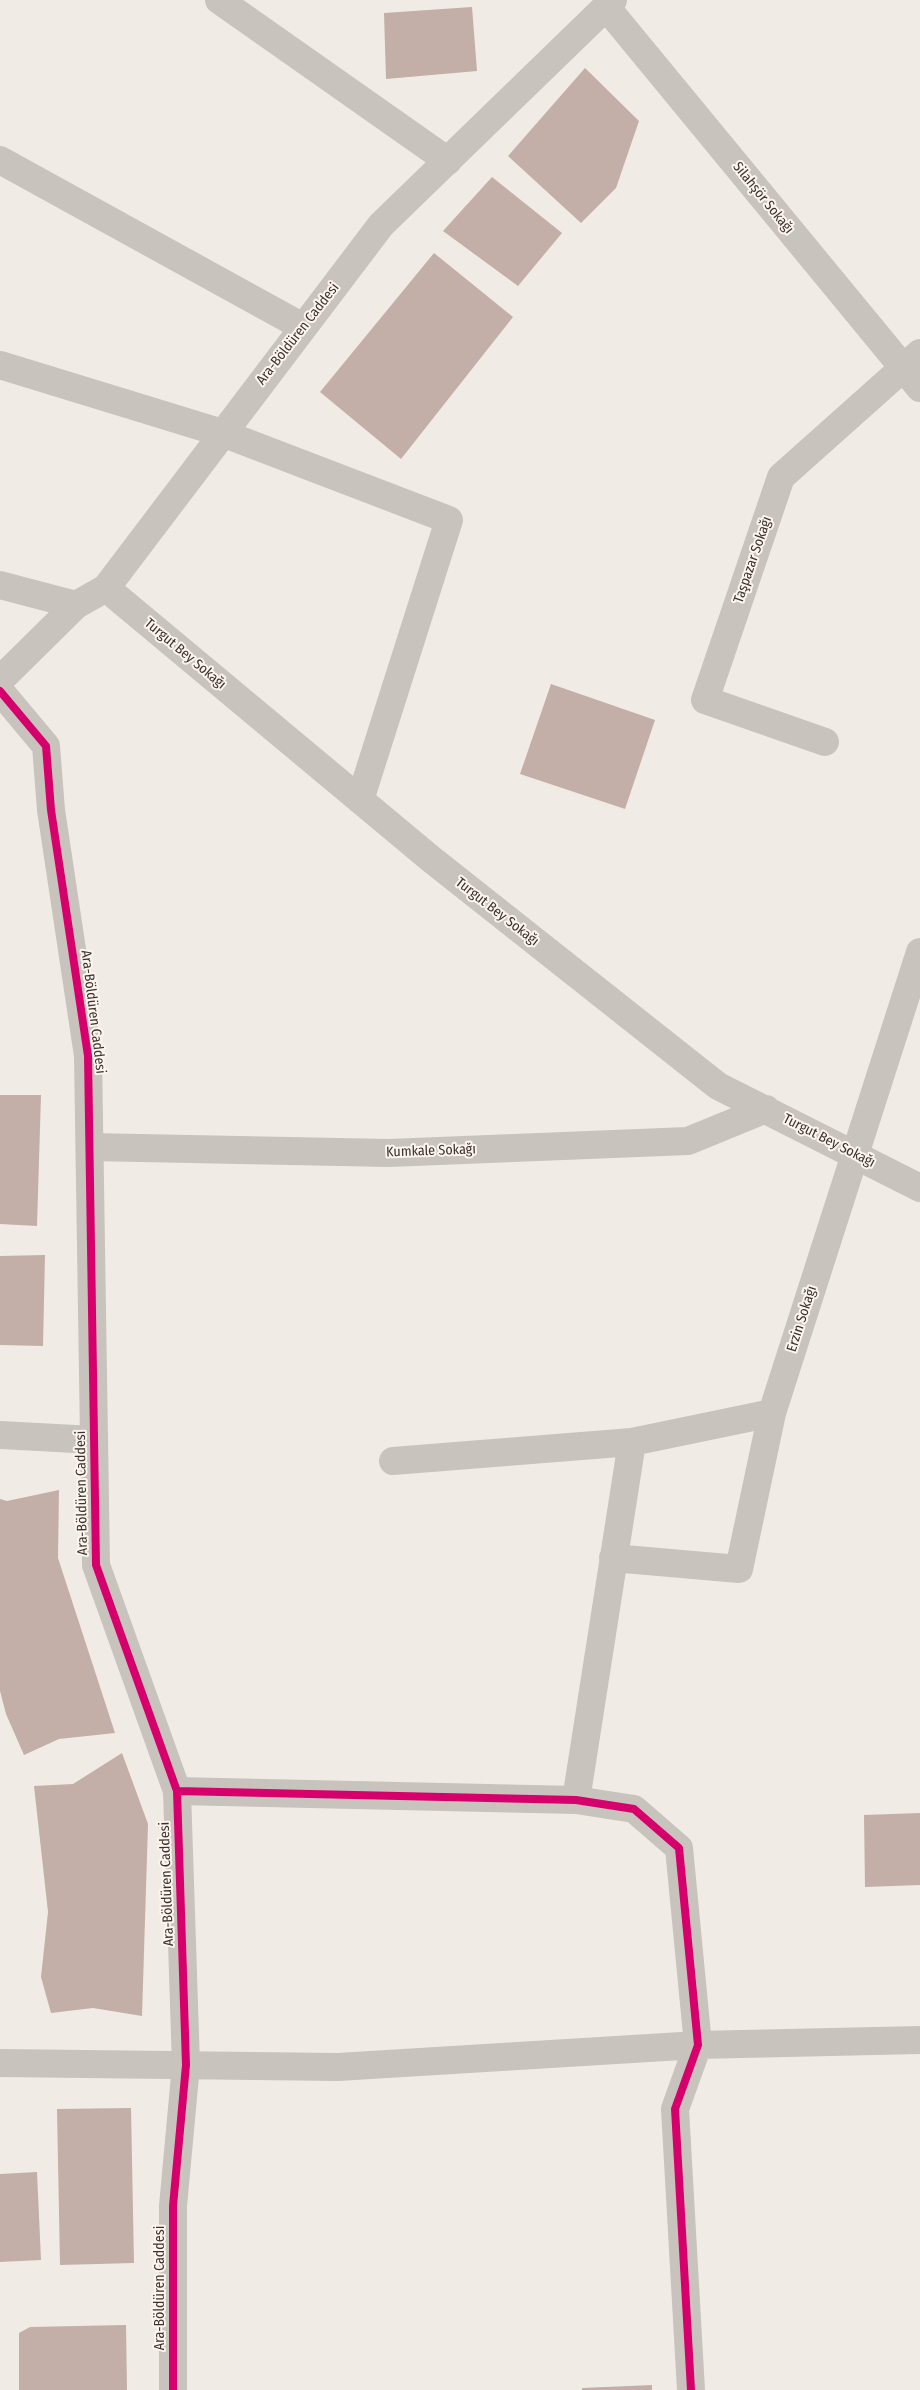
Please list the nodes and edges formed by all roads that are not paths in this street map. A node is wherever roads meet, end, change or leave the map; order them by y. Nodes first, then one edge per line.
1 (219, 0) edge
2 (610, 4) edge
3 (0, 160) edge
4 (448, 161) junction
5 (303, 327) junction
6 (911, 360) edge
7 (0, 365) edge
8 (920, 388) edge
9 (222, 433) junction
10 (0, 585) edge
11 (106, 588) junction
12 (76, 604) junction
13 (0, 680) edge
14 (0, 691) edge
15 (824, 742) dead end
16 (360, 800) junction
17 (920, 952) edge
18 (766, 1109) junction
19 (90, 1147) junction
20 (854, 1153) junction
21 (920, 1188) edge
22 (772, 1414) junction
23 (0, 1434) edge
24 (94, 1440) junction
25 (632, 1442) junction
26 (393, 1461) dead end
27 (613, 1558) junction
28 (177, 1791) junction
29 (576, 1800) junction
30 (920, 2040) edge
31 (698, 2045) junction
32 (0, 2063) edge
33 (186, 2066) junction
34 (173, 2390) edge
35 (691, 2390) edge

1 - 4 street
2 - 4 street, Ara-Böldüren Caddesi
2 - 6 street, Silahşör Sokağı
3 - 5 street
4 - 5 street, Ara-Böldüren Caddesi
5 - 9 street, Ara-Böldüren Caddesi
6 - 8 street, Silahşör Sokağı
6 - 15 street, Taşpazar Sokağı
7 - 9 street
9 - 11 street, Ara-Böldüren Caddesi
9 - 16 street
10 - 12 street
11 - 12 street, Ara-Böldüren Caddesi
11 - 16 street, Turgut Bey Sokağı
12 - 13 street, Ara-Böldüren Caddesi
14 - 19 street, Ara-Böldüren Caddesi
16 - 18 street, Turgut Bey Sokağı
17 - 20 street, Erzin Sokağı
18 - 19 street, Kumkale Sokağı
18 - 20 street, Turgut Bey Sokağı
19 - 24 street, Ara-Böldüren Caddesi
20 - 21 street, Turgut Bey Sokağı
20 - 22 street, Erzin Sokağı
22 - 25 street
22 - 27 street, Erzin Sokağı
23 - 24 street
24 - 28 street, Ara-Böldüren Caddesi
25 - 26 street
25 - 27 street
27 - 29 street
28 - 29 street
28 - 33 street, Ara-Böldüren Caddesi
29 - 31 street
30 - 31 street
31 - 33 street
31 - 35 street
32 - 33 street
33 - 34 street, Ara-Böldüren Caddesi

